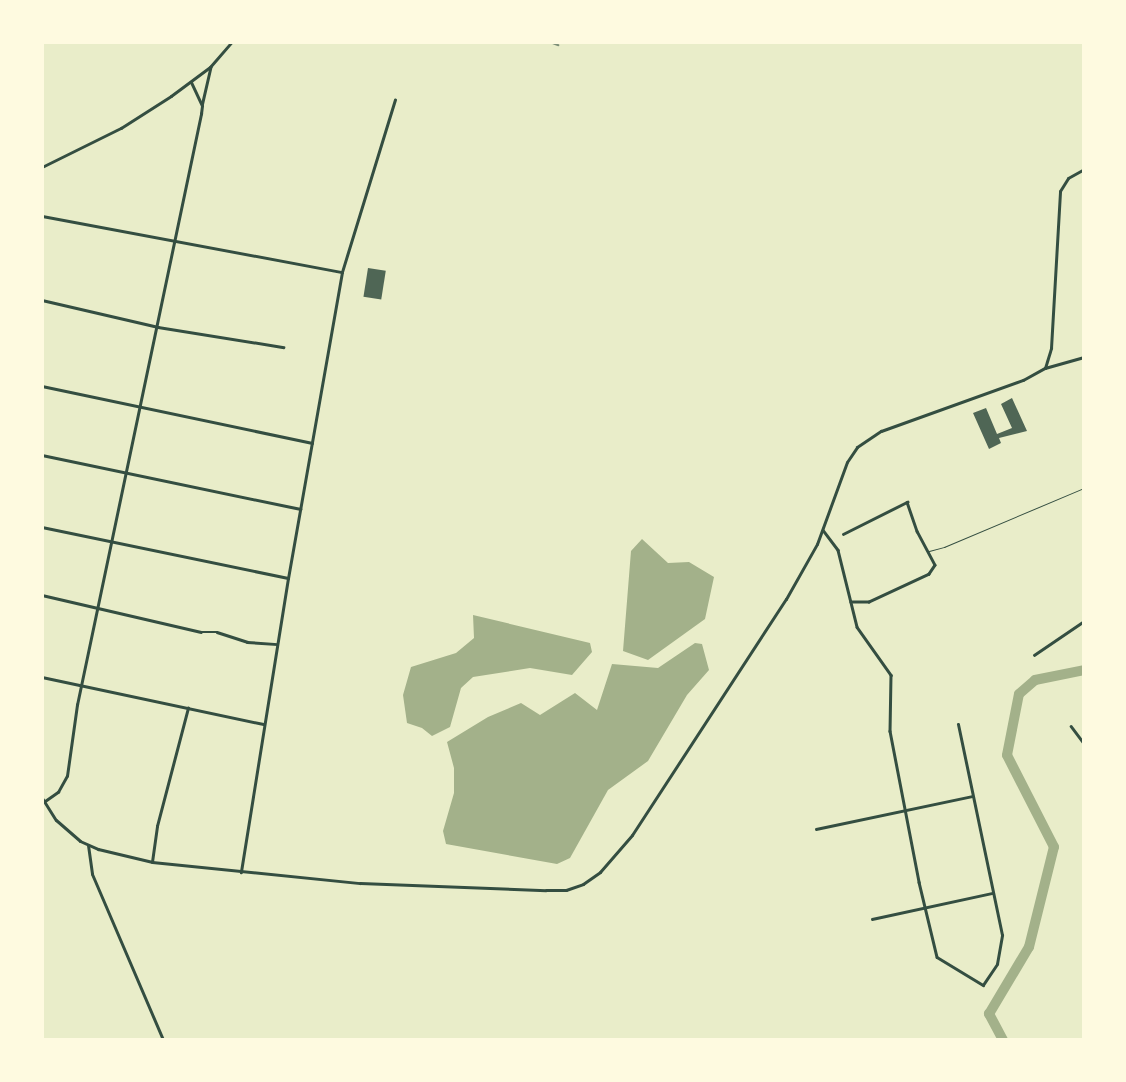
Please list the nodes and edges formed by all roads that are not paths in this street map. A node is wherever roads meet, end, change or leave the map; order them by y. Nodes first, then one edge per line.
1 (232, 42) edge
2 (210, 67) junction
3 (191, 82) junction
4 (395, 100) dead end
5 (202, 106) junction
6 (42, 166) edge
7 (1084, 169) edge
8 (42, 216) edge
9 (175, 240) junction
10 (342, 272) junction
11 (42, 300) edge
12 (158, 327) junction
13 (283, 347) dead end
14 (1083, 357) edge
15 (1045, 368) junction
16 (42, 386) edge
17 (140, 408) junction
18 (312, 443) junction
19 (42, 455) edge
20 (128, 472) junction
21 (1084, 488) edge
22 (301, 510) junction
23 (42, 527) edge
24 (823, 530) junction
25 (843, 534) dead end
26 (112, 540) junction
27 (928, 551) junction
28 (288, 578) junction
29 (42, 595) edge
30 (852, 602) junction
31 (97, 608) junction
32 (1084, 621) edge
33 (277, 644) junction
34 (1034, 655) dead end
35 (42, 677) edge
36 (81, 685) junction
37 (188, 708) junction
38 (264, 724) junction
39 (958, 724) dead end
40 (1071, 726) dead end
41 (1084, 743) edge
42 (972, 796) junction
43 (44, 800) edge
44 (906, 811) junction
45 (816, 829) dead end
46 (88, 845) junction
47 (152, 862) junction
48 (241, 872) junction
49 (992, 893) junction
50 (924, 907) junction
51 (872, 919) dead end
52 (163, 1040) edge

1 - 2 street
2 - 3 street
2 - 5 street
3 - 5 street
3 - 6 street
4 - 10 street
5 - 9 street
7 - 15 street
8 - 9 street
9 - 10 street
9 - 12 street
10 - 18 street
11 - 12 street
12 - 13 street
12 - 17 street
14 - 15 street
15 - 24 street
16 - 17 street
17 - 18 street
17 - 20 street
18 - 22 street
19 - 20 street
20 - 22 street
20 - 26 street
21 - 27 lane
22 - 28 street
23 - 26 street
24 - 30 street
24 - 48 street
25 - 27 street
26 - 28 street
26 - 31 street
27 - 30 street
28 - 33 street
29 - 31 street
30 - 44 street
31 - 33 street
31 - 36 street
32 - 34 street
33 - 38 street
35 - 36 street
36 - 37 street
36 - 43 street
37 - 38 street
37 - 47 street
38 - 48 street
39 - 42 street
40 - 41 street
42 - 44 street
42 - 49 street
43 - 46 street
44 - 45 street
44 - 50 street
46 - 47 street
46 - 52 street
47 - 48 street
49 - 50 street
49 - 50 street
50 - 51 street

